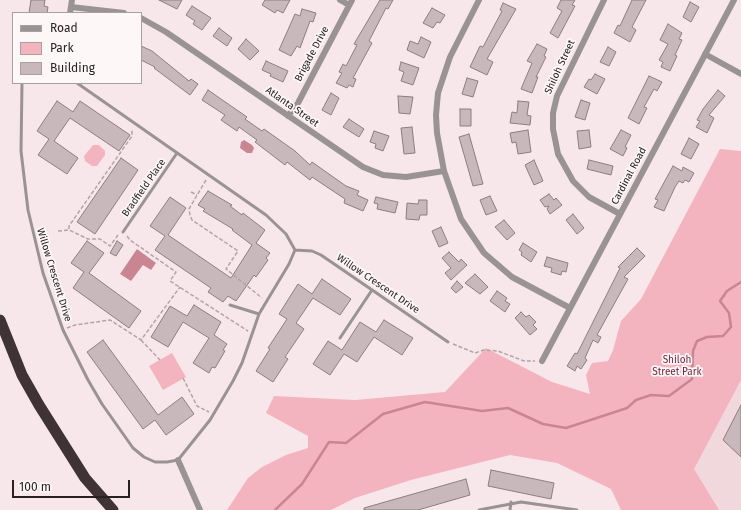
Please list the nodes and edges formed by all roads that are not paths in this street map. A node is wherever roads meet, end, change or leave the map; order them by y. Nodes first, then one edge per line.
1 (340, 0) edge
2 (479, 0) edge
3 (604, 0) edge
4 (734, 0) edge
5 (350, 2) edge
6 (71, 7) edge
7 (115, 12) edge
8 (142, 19) edge
9 (705, 54) junction
10 (741, 74) edge
11 (22, 84) edge
12 (77, 84) edge
13 (288, 116) junction
14 (177, 153) junction
15 (444, 171) junction
16 (620, 214) junction
17 (123, 232) road end
18 (295, 250) junction
19 (372, 290) junction
20 (230, 305) dead end
21 (570, 308) junction
22 (259, 314) junction
23 (0, 320) edge
24 (340, 338) dead end
25 (448, 342) road end
26 (542, 361) road end
27 (178, 460) junction
28 (511, 502) junction
29 (113, 510) edge
30 (200, 510) edge
31 (479, 510) edge
32 (510, 510) edge
33 (577, 510) edge

1 - 5 street
2 - 15 street
3 - 16 street, Shiloh Street
4 - 9 street, Cardinal Road
5 - 13 street, Brigade Drive
6 - 7 street
8 - 13 street, Atlanta Street
9 - 10 street
9 - 16 street, Cardinal Road
11 - 27 lane, Willow Crescent Drive
12 - 14 lane
13 - 15 street, Atlanta Street
14 - 17 lane, Bradfield Place
14 - 18 lane
15 - 21 street
16 - 21 street, Cardinal Road
18 - 19 lane, Willow Crescent Drive
18 - 22 lane
19 - 24 lane
19 - 25 lane, Willow Crescent Drive
20 - 22 lane
21 - 26 street, Cardinal Road
22 - 27 lane
23 - 29 highway
27 - 30 street
28 - 31 lane
28 - 32 lane
28 - 33 lane

